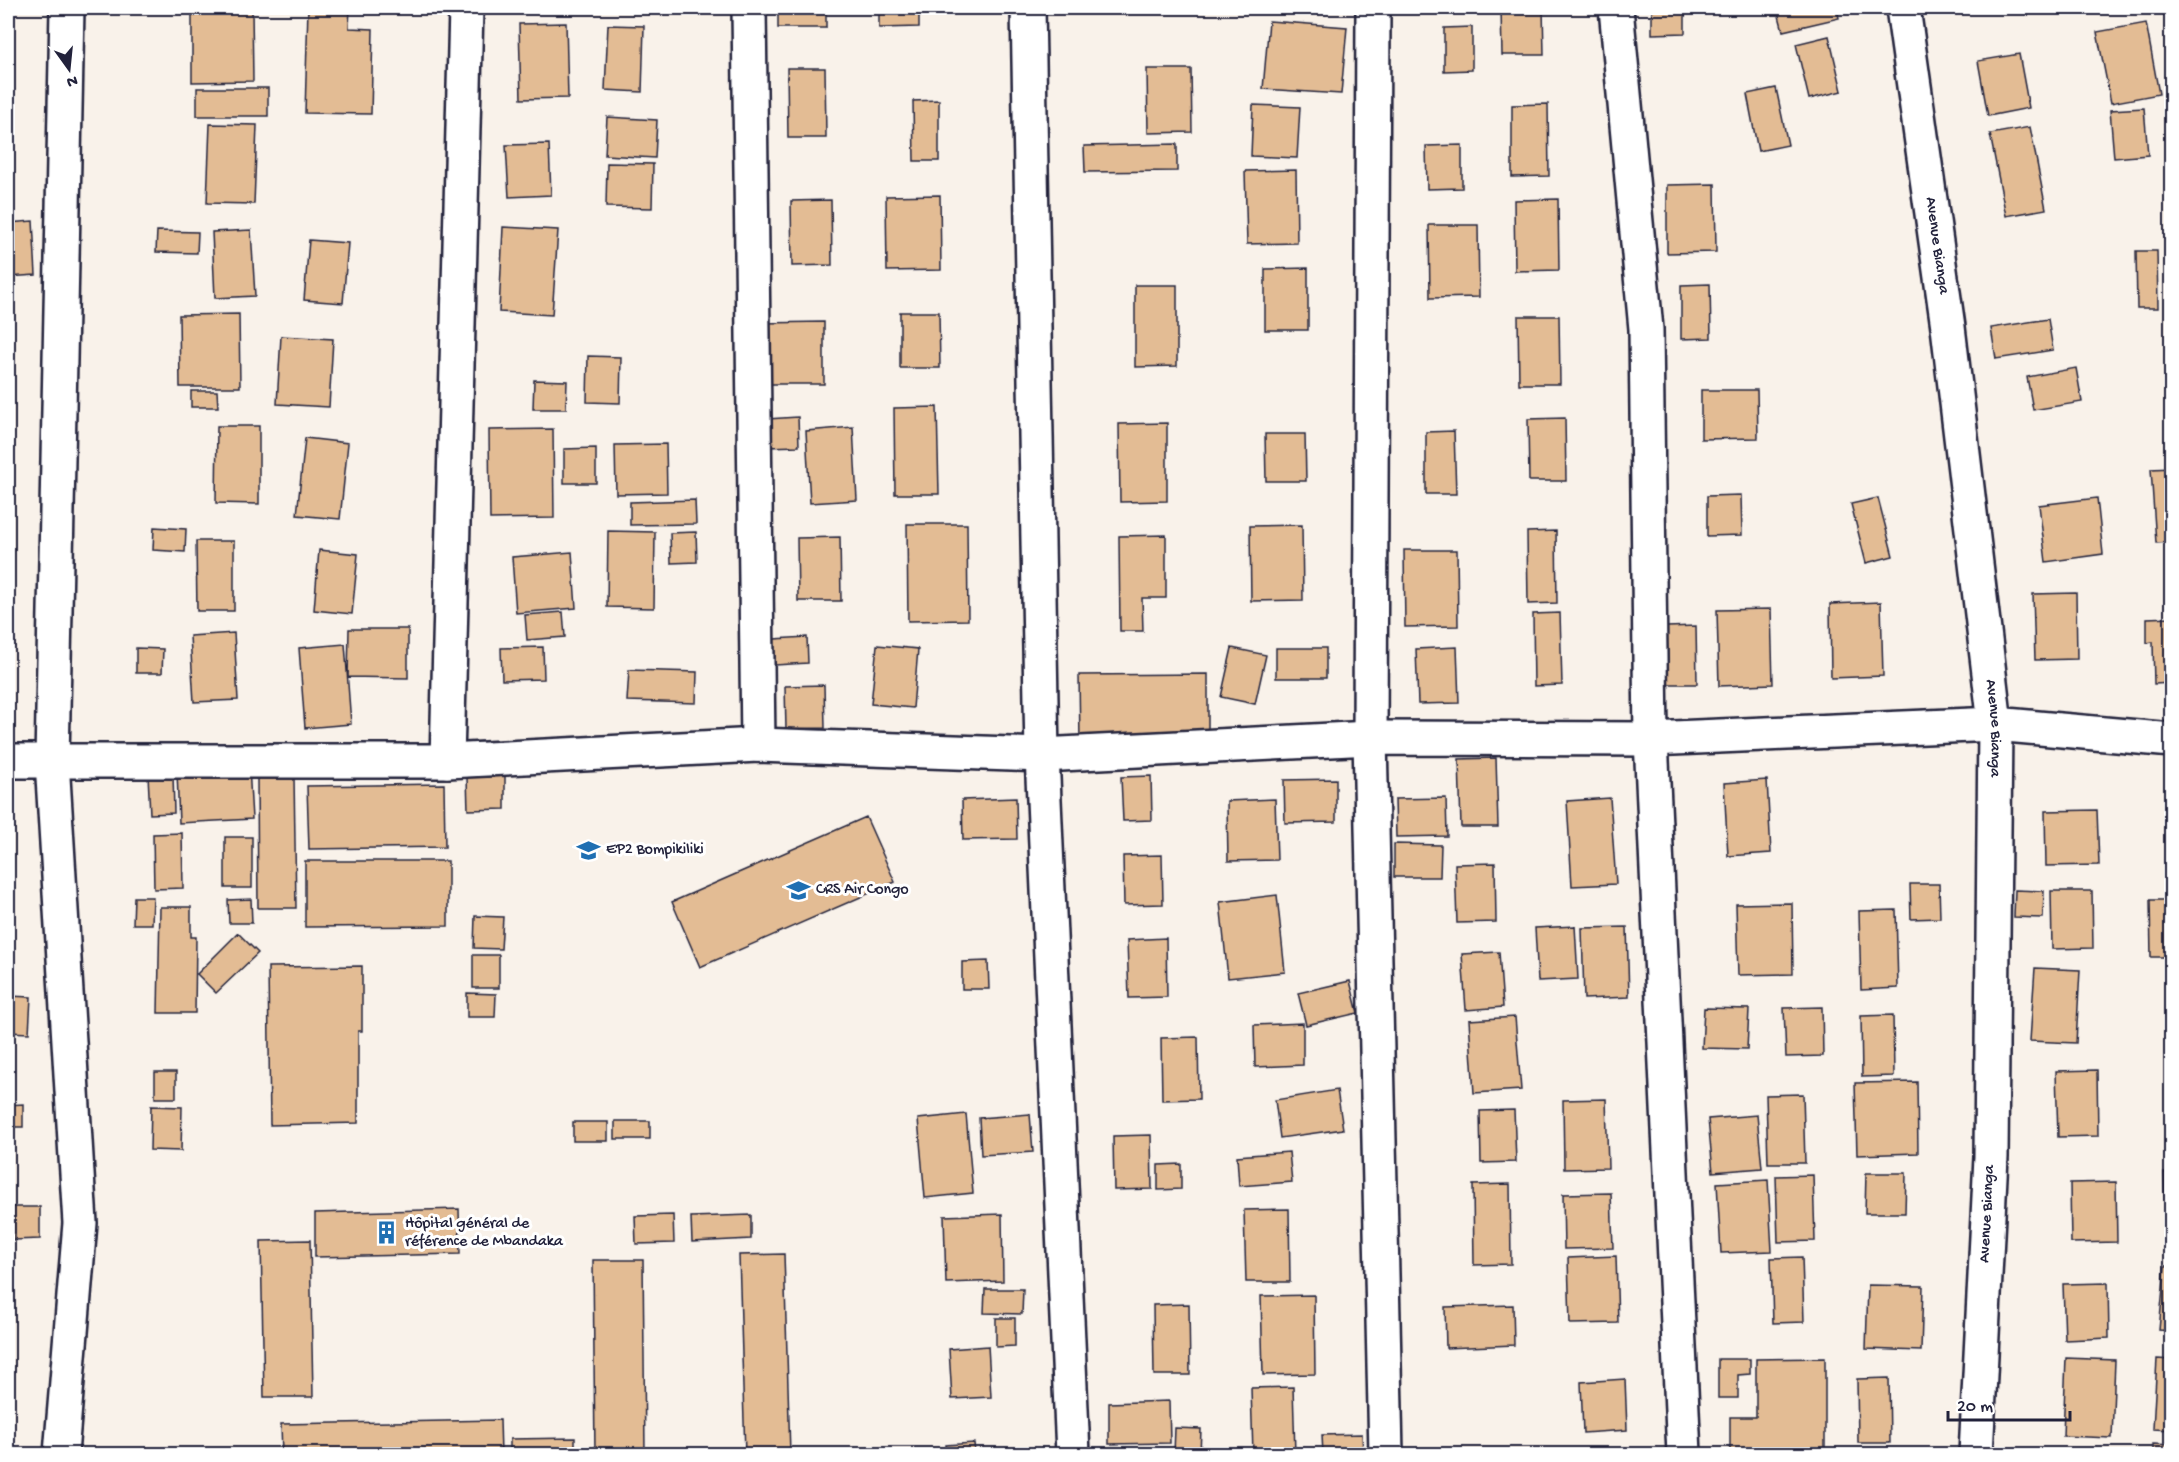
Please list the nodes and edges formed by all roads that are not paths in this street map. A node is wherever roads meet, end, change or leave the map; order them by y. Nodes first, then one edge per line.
1 (67, 8) edge
2 (466, 8) edge
3 (749, 8) edge
4 (1028, 8) edge
5 (1373, 8) edge
6 (1616, 8) edge
7 (1904, 8) edge
8 (1995, 724) junction
9 (1370, 738) junction
10 (1651, 739) junction
11 (2172, 740) edge
12 (758, 745) junction
13 (1042, 755) junction
14 (8, 760) edge
15 (52, 761) junction
16 (447, 761) junction
17 (61, 1455) edge
18 (1072, 1455) edge
19 (1386, 1455) edge
20 (1684, 1455) edge
21 (1976, 1455) edge

1 - 15 street
2 - 16 street
3 - 12 street
4 - 13 street
5 - 9 street
6 - 10 street
7 - 8 street, Avenue Bianga
8 - 10 street
8 - 11 street
8 - 21 street, Avenue Bianga
9 - 10 street
9 - 13 street
9 - 19 street
10 - 20 street
12 - 13 street
12 - 16 street
13 - 18 street
14 - 15 street
15 - 16 street
15 - 17 street

